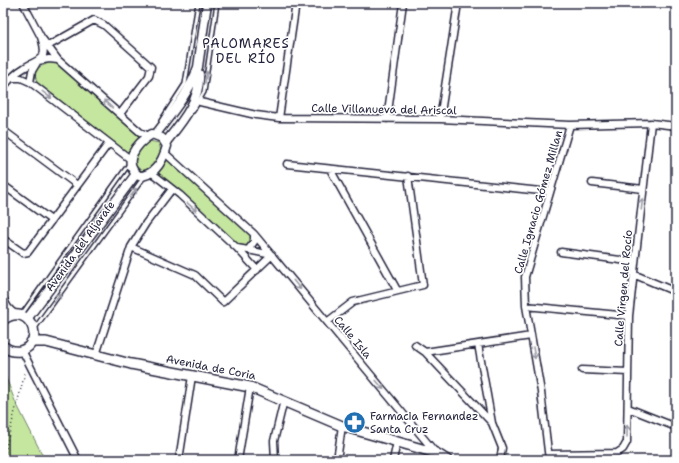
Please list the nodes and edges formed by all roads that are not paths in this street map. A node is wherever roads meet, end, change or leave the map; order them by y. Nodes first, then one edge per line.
1 (23, 3) edge
2 (198, 3) edge
3 (207, 3) edge
4 (217, 3) edge
5 (296, 3) edge
6 (403, 3) edge
7 (458, 3) edge
8 (41, 37) junction
9 (48, 46) junction
10 (58, 60) junction
11 (38, 61) junction
12 (198, 67) junction
13 (11, 78) junction
14 (30, 82) junction
15 (3, 88) edge
16 (200, 102) junction
17 (120, 114) junction
18 (279, 118) junction
19 (387, 119) junction
20 (440, 119) junction
21 (651, 123) junction
22 (570, 125) junction
23 (676, 126) edge
24 (3, 130) edge
25 (152, 135) junction
26 (109, 143) junction
27 (166, 147) junction
28 (130, 162) junction
29 (287, 164) dead end
30 (330, 169) junction
31 (136, 174) junction
32 (148, 175) junction
33 (408, 176) junction
34 (592, 183) dead end
35 (3, 185) edge
36 (77, 185) junction
37 (172, 189) junction
38 (643, 189) junction
39 (550, 192) junction
40 (51, 220) junction
41 (254, 234) junction
42 (3, 239) edge
43 (131, 247) junction
44 (237, 248) junction
45 (248, 250) junction
46 (561, 252) dead end
47 (272, 255) junction
48 (635, 262) junction
49 (257, 270) junction
50 (633, 274) junction
51 (397, 290) junction
52 (676, 292) edge
53 (3, 297) edge
54 (5, 304) junction
55 (526, 306) junction
56 (22, 316) junction
57 (629, 316) junction
58 (3, 319) edge
59 (327, 322) junction
60 (34, 330) junction
61 (531, 336) junction
62 (31, 342) junction
63 (478, 344) junction
64 (415, 345) dead end
65 (3, 346) edge
66 (22, 350) junction
67 (425, 352) junction
68 (96, 355) junction
69 (582, 370) dead end
70 (628, 372) junction
71 (192, 376) junction
72 (250, 387) junction
73 (284, 400) junction
74 (628, 408) junction
75 (492, 424) junction
76 (342, 426) junction
77 (676, 427) edge
78 (397, 442) junction
79 (436, 453) junction
80 (549, 457) edge
81 (78, 460) edge
82 (178, 460) edge
83 (238, 460) edge
84 (275, 460) edge
85 (337, 460) edge
86 (393, 460) edge
87 (447, 460) edge
88 (500, 460) edge

1 - 8 street
2 - 25 lane, Avenida del Aljarafe
3 - 12 street, Avenida del Aljarafe
16 -> 4 lane, Avenida del Aljarafe
5 - 18 street
6 - 19 street
7 - 20 street
8 - 9 street
8 - 11 street
9 - 10 street
9 - 17 street
10 - 11 street
17 -> 10 street
11 - 13 street
11 - 14 street
12 - 25 street, Avenida del Aljarafe
12 - 27 street, Avenida del Aljarafe
13 - 14 street
13 - 15 street
14 -> 26 street
16 - 18 street, Calle Villanueva del Ariscal
16 - 27 lane, Avenida del Aljarafe
17 - 25 street
18 - 19 street, Calle Villanueva del Ariscal
19 - 20 street, Calle Villanueva del Ariscal
20 - 22 street, Calle Villanueva del Ariscal
21 - 22 street, Calle Ignacio Gómez Millan
21 - 23 street, Calle Ignacio Gómez Millan
21 - 38 street, Calle Virgen del Rocío
22 - 39 street, Calle Ignacio Gómez Millan
24 - 36 street
25 - 27 street
25 - 28 street, Avenida del Aljarafe
26 - 28 street
26 - 36 street
27 - 32 street, Avenida del Aljarafe
27 - 41 street, Calle Isla
28 - 31 street
28 - 56 lane, Avenida del Aljarafe
29 - 30 street
30 - 33 street
30 - 51 street
31 - 32 street
31 - 56 street, Avenida del Aljarafe
32 - 37 street
60 -> 32 lane, Avenida del Aljarafe
33 - 39 street
33 - 51 street
34 - 38 street
35 - 40 street
36 - 40 street
37 - 43 street
37 -> 44 street
48 -> 38 street, Calle Virgen del Rocío
39 - 55 street, Calle Ignacio Gómez Millan
40 - 42 street
41 - 45 street
41 - 47 street, Calle Isla
43 - 49 street
43 - 68 street
44 - 45 street
44 - 49 street
45 - 47 street
46 - 48 street
47 - 49 street
47 -> 59 street, Calle Isla
48 - 50 street, Calle Virgen del Rocío
50 - 52 street
50 - 57 street, Calle Virgen del Rocío
51 - 59 street
53 - 54 street
54 - 56 street
54 - 58 street
55 - 57 street
55 - 61 street, Calle Ignacio Gómez Millan
56 - 58 main road
56 - 60 main road
57 - 70 street, Calle Virgen del Rocío
59 -> 79 street, Calle Isla
60 - 62 main road
61 - 63 street
61 -> 80 street, Calle Ignacio Gómez Millan
62 - 66 main road
62 - 68 main road, Avenida de Coria
63 - 67 street
63 - 75 street
64 - 67 street
65 - 66 main road
66 - 81 street
67 - 75 street
68 - 71 main road, Avenida de Coria
69 - 70 street
70 - 74 street, Calle Virgen del Rocío
71 - 72 main road, Avenida de Coria
71 - 82 street
72 - 73 main road, Avenida de Coria
72 - 83 street
73 - 76 main road, Avenida de Coria
73 - 84 street
74 - 77 street
80 -> 74 street, Calle Virgen del Rocío
75 - 88 street
76 - 78 main road, Avenida de Coria
76 - 85 street
78 - 79 main road, Avenida de Coria
78 - 86 street
79 - 87 main road, Avenida de Coria

